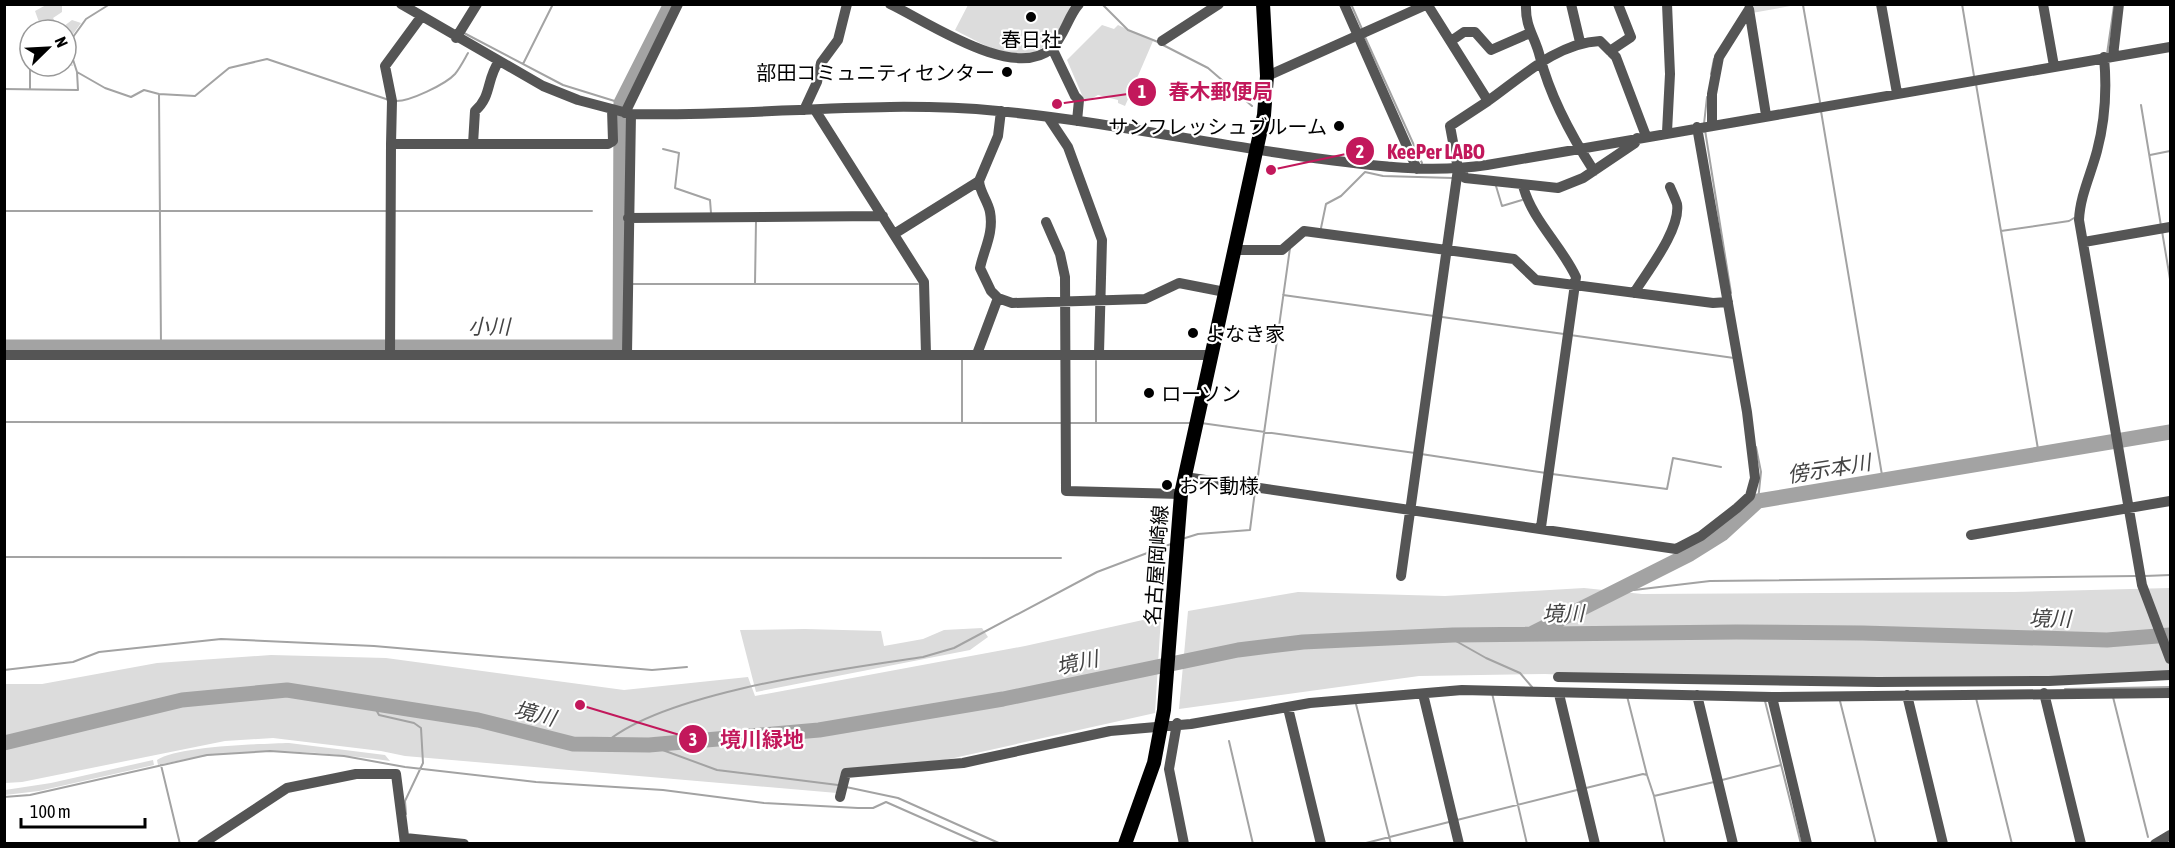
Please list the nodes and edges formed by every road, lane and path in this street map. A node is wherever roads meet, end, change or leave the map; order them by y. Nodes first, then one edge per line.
1 (401, 4) edge
2 (477, 4) edge
3 (678, 4) edge
4 (847, 4) edge
5 (890, 4) edge
6 (1219, 4) edge
7 (1263, 4) edge
8 (1344, 4) edge
9 (1526, 4) edge
10 (1571, 4) edge
11 (1618, 4) edge
12 (1667, 4) edge
13 (1881, 4) edge
14 (2043, 4) edge
15 (2119, 4) edge
16 (1077, 5) edge
17 (1427, 5) edge
18 (1749, 8) edge
19 (421, 17) junction
20 (1530, 33) junction
21 (1358, 36) junction
22 (456, 38) junction
23 (1162, 41) dead end
24 (1451, 41) junction
25 (1580, 42) junction
26 (2170, 47) edge
27 (1052, 48) junction
28 (1610, 51) junction
29 (2109, 56) junction
30 (499, 61) junction
31 (1541, 64) junction
32 (2054, 66) junction
33 (1267, 76) junction
34 (1897, 93) junction
35 (1488, 101) junction
36 (804, 110) junction
37 (815, 110) junction
38 (1001, 111) junction
39 (621, 112) junction
40 (1766, 115) junction
41 (1048, 117) junction
42 (1077, 121) junction
43 (1712, 124) junction
44 (1697, 126) junction
45 (1667, 132) junction
46 (1642, 137) junction
47 (391, 144) junction
48 (473, 144) junction
49 (1579, 148) junction
50 (1257, 150) junction
51 (1417, 169) junction
52 (1459, 169) junction
53 (1594, 171) junction
54 (979, 181) junction
55 (1522, 186) junction
56 (1670, 187) dead end
57 (883, 216) junction
58 (628, 218) junction
59 (1046, 222) dead end
60 (2170, 227) edge
61 (894, 234) junction
62 (2084, 242) junction
63 (1235, 250) junction
64 (1446, 251) junction
65 (1575, 285) junction
66 (1225, 292) junction
67 (1634, 293) junction
68 (998, 298) junction
69 (1067, 302) junction
70 (1100, 302) junction
71 (1728, 302) junction
72 (1099, 353) junction
73 (627, 354) junction
74 (926, 354) junction
75 (976, 354) junction
76 (1066, 354) junction
77 (4, 355) edge
78 (1211, 355) junction
79 (390, 356) junction
80 (1185, 477) junction
81 (1181, 494) junction
82 (2170, 501) edge
83 (2129, 508) junction
84 (1409, 510) junction
85 (1541, 527) junction
86 (1971, 535) dead end
87 (1401, 576) dead end
88 (2170, 659) edge
89 (2170, 675) edge
90 (1558, 676) dead end
91 (1423, 693) junction
92 (2044, 693) junction
93 (2170, 693) edge
94 (1559, 694) junction
95 (1697, 695) junction
96 (1907, 695) junction
97 (1772, 697) junction
98 (1288, 708) junction
99 (1177, 723) junction
100 (1162, 725) junction
101 (841, 796) dead end
102 (2170, 835) edge
103 (405, 841) edge
104 (202, 843) edge
105 (464, 843) edge
106 (1125, 843) edge
107 (1184, 843) edge
108 (1321, 843) edge
109 (1459, 843) edge
110 (1595, 843) edge
111 (1733, 843) edge
112 (1807, 843) edge
113 (1943, 843) edge
114 (2081, 843) edge
115 (2155, 843) edge

1 - 19 street
2 - 22 street
3 - 39 street
4 - 36 street
5 - 27 street
6 - 23 street
7 - 33 main road, 名古屋岡崎線
8 - 21 street
9 - 20 street
10 - 25 street
11 - 28 street
12 - 45 street
13 - 34 street
14 - 32 street
15 - 29 street
16 - 27 street
17 - 21 street
17 - 24 street
18 - 40 street
18 - 43 street
19 - 22 street
19 - 47 street
20 - 24 street
20 - 31 street
21 - 33 street
21 - 51 street
22 - 30 street
24 - 35 street
25 - 28 street
25 - 31 street
26 - 29 street
27 - 42 street
28 - 46 street
29 - 32 street
29 - 62 street
30 - 39 street
30 - 48 street
31 - 35 street
31 - 49 street
32 - 34 street
33 - 50 main road, 名古屋岡崎線
34 - 40 street
35 - 52 street
36 - 37 street
36 - 39 street
37 - 38 street
37 - 57 street
38 - 41 street
38 - 54 street
39 - 48 street
39 - 58 street
40 - 43 street
41 - 42 street
41 - 70 street
42 - 50 street
43 - 44 street
44 - 45 street
44 - 71 street
45 - 46 street
46 - 49 street
46 - 53 street
47 - 48 street
47 - 79 street
49 - 52 street
49 - 53 street
50 - 51 street
50 - 63 main road, 名古屋岡崎線
51 - 52 street
52 - 55 street
52 - 64 street
53 - 55 street
54 - 61 street
54 - 68 street
55 - 65 street
56 - 67 street
57 - 58 street
57 - 61 street
58 - 73 street
59 - 69 street
60 - 62 street
61 - 74 street
62 - 83 street
63 - 64 street
63 - 66 main road, 名古屋岡崎線
64 - 65 street
64 - 84 street
65 - 67 street
65 - 85 street
66 - 70 street
66 - 78 main road, 名古屋岡崎線
67 - 71 street
68 - 69 street
68 - 75 street
69 - 70 street
69 - 76 street
70 - 72 street
71 - 85 street
72 - 76 street
72 - 78 street
73 - 74 street
73 - 79 street
74 - 75 street
75 - 76 street
76 - 81 street
77 - 79 street
78 - 80 main road, 名古屋岡崎線
80 - 81 main road, 名古屋岡崎線
80 - 84 street
81 - 100 main road, 名古屋岡崎線
82 - 83 street
83 - 86 street
83 - 88 street
84 - 85 street
84 - 87 street
89 - 90 street
91 - 94 street
91 - 98 street
91 - 109 street
92 - 93 street
92 - 96 street
92 - 114 street
94 - 95 street
94 - 110 street
95 - 97 street
95 - 111 street
96 - 97 street
96 - 113 street
97 - 112 street
98 - 99 street
98 - 108 street
99 - 100 street
99 - 107 street
100 - 101 street
100 - 106 main road, 名古屋岡崎線
102 - 115 street
103 - 104 street
103 - 105 street

